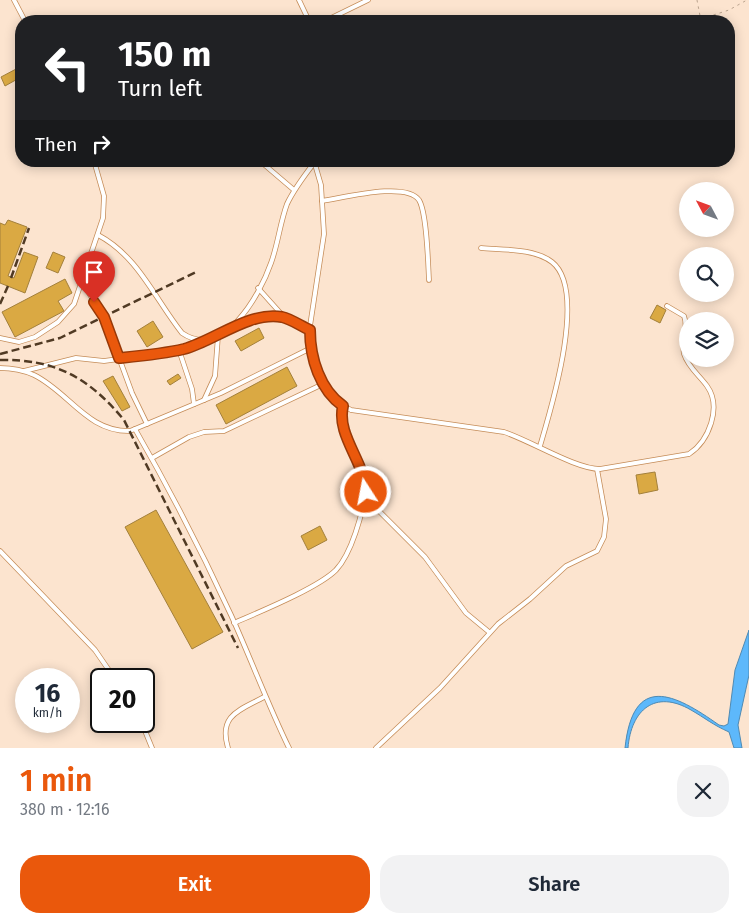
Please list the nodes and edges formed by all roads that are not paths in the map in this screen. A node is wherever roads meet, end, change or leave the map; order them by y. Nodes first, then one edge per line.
1 (14, 0) edge
2 (299, 0) edge
3 (368, 0) edge
4 (23, 15) edge
5 (307, 15) edge
6 (337, 15) edge
7 (96, 167) edge
8 (267, 167) edge
9 (310, 167) edge
10 (316, 167) edge
11 (294, 190) junction
12 (322, 201) junction
13 (98, 235) junction
14 (482, 248) dead end
15 (429, 280) dead end
16 (82, 282) junction
17 (258, 288) junction
18 (667, 306) dead end
19 (284, 317) junction
20 (233, 326) junction
21 (310, 330) junction
22 (218, 336) junction
23 (0, 338) edge
24 (201, 340) junction
25 (311, 348) junction
26 (180, 350) junction
27 (119, 358) junction
28 (0, 368) edge
29 (24, 371) junction
30 (323, 384) junction
31 (204, 400) junction
32 (194, 404) junction
33 (343, 406) junction
34 (147, 424) junction
35 (135, 429) junction
36 (540, 446) junction
37 (152, 458) junction
38 (597, 469) junction
39 (366, 492) junction
40 (0, 551) edge
41 (234, 623) junction
42 (489, 632) junction
43 (107, 668) edge
44 (264, 697) junction
45 (146, 733) edge
46 (152, 748) edge
47 (228, 748) edge
48 (289, 748) edge
49 (376, 748) edge

1 - 4 lane
2 - 5 lane
3 - 6 lane
7 - 13 lane
8 - 11 lane
9 - 11 lane
10 - 12 lane
11 - 17 lane
12 - 15 lane
12 - 21 lane
13 - 16 lane
13 - 24 lane
14 - 36 lane
16 - 23 lane
16 - 27 lane
17 - 19 lane
17 - 20 lane
18 - 38 lane
19 - 20 lane
19 - 21 lane
20 - 22 lane
21 - 25 lane
22 - 24 lane
22 - 31 lane
24 - 26 lane
25 - 30 lane
25 - 31 lane
26 - 27 lane
26 - 32 lane
27 - 29 lane
27 - 34 lane
28 - 29 lane
29 - 35 lane
30 - 33 lane
30 - 37 lane
31 - 32 lane
32 - 34 lane
33 - 36 lane
33 - 39 lane
34 - 35 lane
35 - 37 lane
36 - 38 lane
37 - 41 lane
38 - 42 lane
39 - 41 lane
39 - 42 lane
40 - 43 lane
41 - 44 lane
42 - 49 lane
44 - 47 lane
44 - 48 lane
45 - 46 lane

